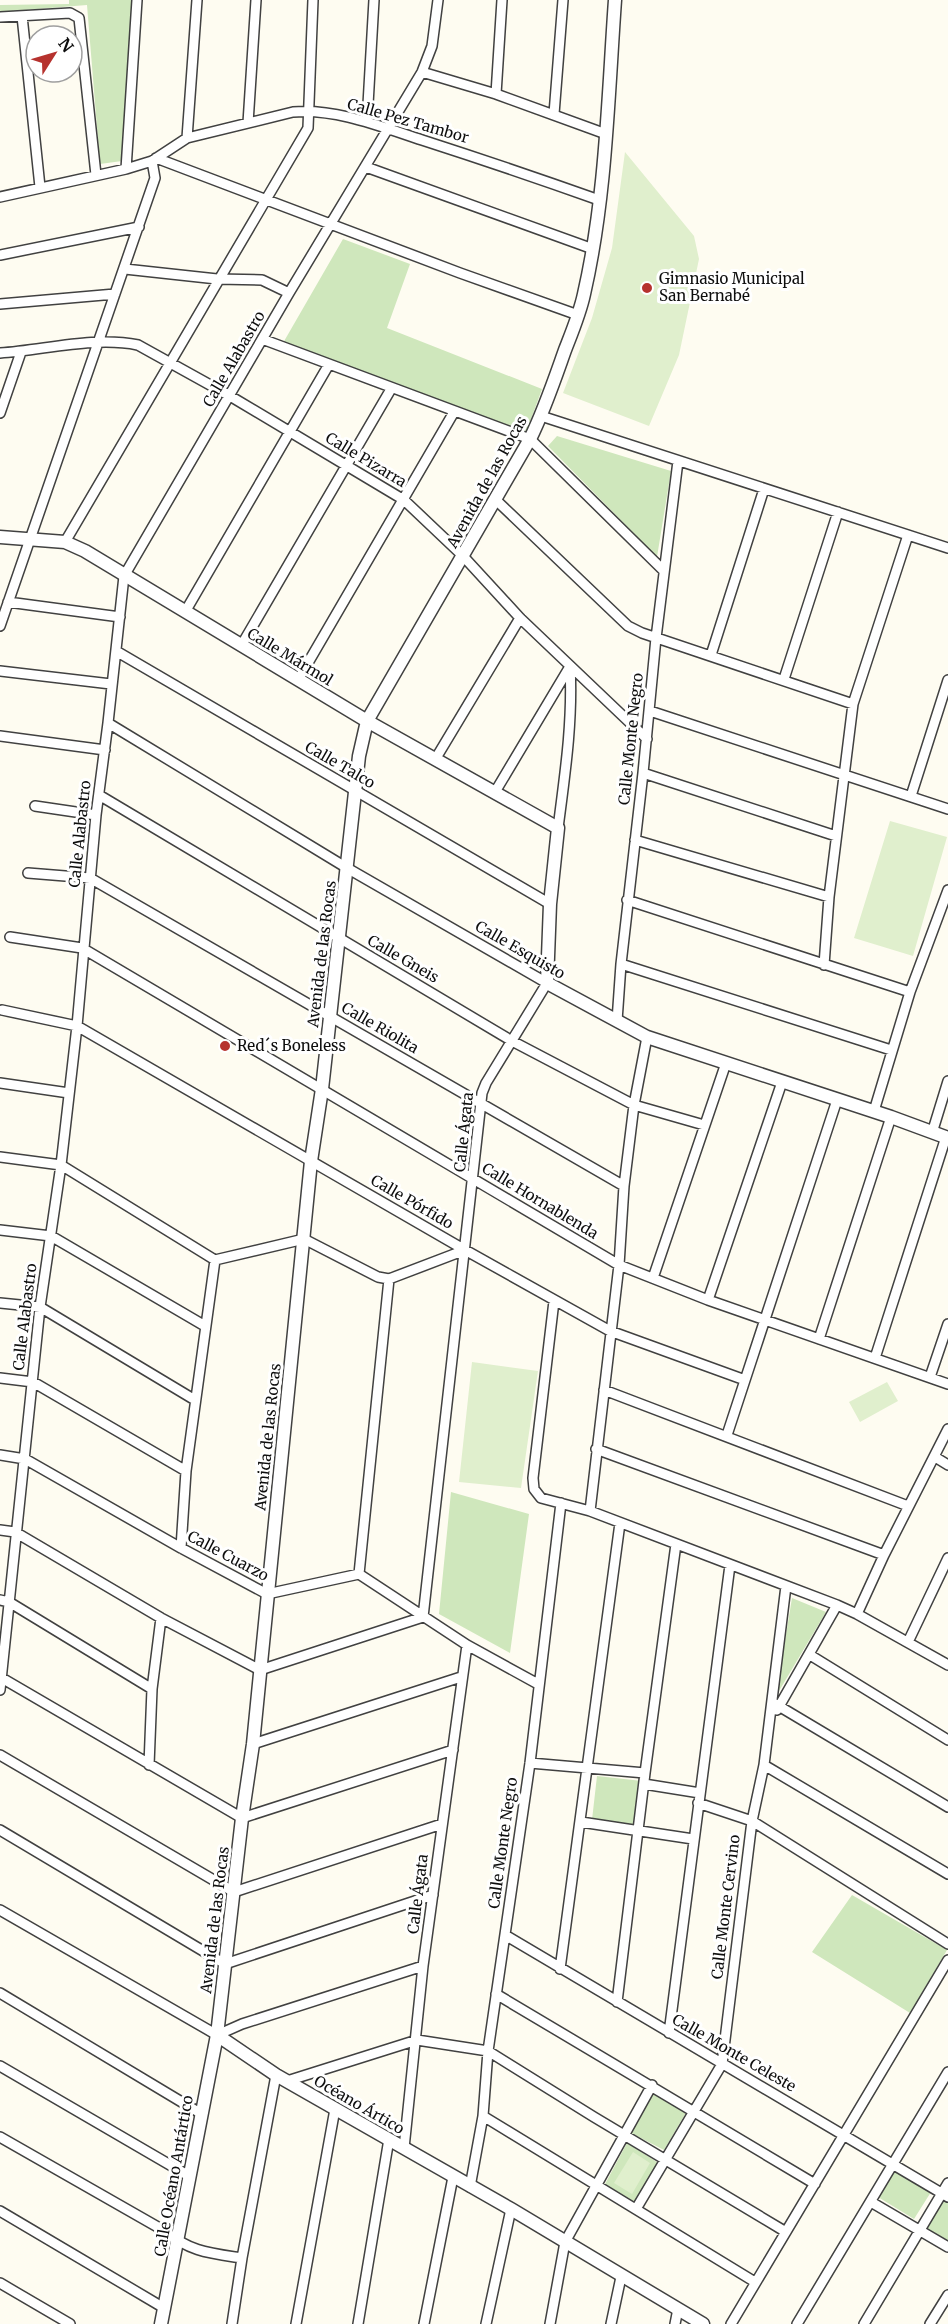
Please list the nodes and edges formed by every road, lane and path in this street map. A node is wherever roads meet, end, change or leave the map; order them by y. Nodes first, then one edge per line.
1 (137, 0) edge
2 (197, 0) edge
3 (256, 0) edge
4 (313, 0) edge
5 (374, 0) edge
6 (438, 0) edge
7 (502, 0) edge
8 (563, 0) edge
9 (615, 0) edge
10 (22, 16) junction
11 (0, 17) edge
12 (422, 72) junction
13 (496, 94) junction
14 (309, 111) junction
15 (554, 114) junction
16 (367, 122) junction
17 (248, 123) junction
18 (389, 129) junction
19 (606, 134) junction
20 (187, 138) junction
21 (154, 159) junction
22 (366, 167) junction
23 (126, 169) junction
24 (96, 175) junction
25 (40, 187) junction
26 (0, 197) edge
27 (266, 200) junction
28 (599, 200) junction
29 (331, 224) junction
30 (139, 226) junction
31 (593, 249) junction
32 (0, 255) edge
33 (125, 268) junction
34 (217, 279) junction
35 (289, 293) junction
36 (115, 294) junction
37 (0, 304) edge
38 (578, 315) junction
39 (262, 339) junction
40 (98, 342) junction
41 (21, 352) junction
42 (0, 353) edge
43 (171, 362) junction
44 (328, 366) junction
45 (391, 389) junction
46 (230, 396) junction
47 (454, 412) junction
48 (0, 413) edge
49 (541, 416) junction
50 (288, 431) junction
51 (530, 439) junction
52 (678, 461) junction
53 (346, 465) junction
54 (764, 489) junction
55 (404, 500) junction
56 (496, 500) junction
57 (838, 512) junction
58 (908, 535) junction
59 (0, 537) edge
60 (29, 539) junction
61 (65, 542) junction
62 (948, 548) edge
63 (463, 555) junction
64 (663, 570) junction
65 (124, 576) junction
66 (8, 602) junction
67 (185, 612) junction
68 (120, 617) junction
69 (520, 618) junction
70 (0, 626) edge
71 (656, 638) junction
72 (241, 646) junction
73 (116, 651) junction
74 (711, 655) junction
75 (570, 666) junction
76 (0, 671) edge
77 (784, 679) junction
78 (298, 680) junction
79 (948, 680) edge
80 (111, 684) junction
81 (853, 704) junction
82 (650, 711) junction
83 (367, 721) junction
84 (108, 723) junction
85 (0, 736) edge
86 (647, 739) junction
87 (105, 750) junction
88 (436, 758) junction
89 (644, 773) junction
90 (845, 775) junction
91 (354, 791) junction
92 (495, 792) junction
93 (99, 795) junction
94 (911, 796) junction
95 (35, 806) dead end
96 (948, 809) edge
97 (96, 815) junction
98 (558, 828) junction
99 (836, 836) junction
100 (635, 840) junction
101 (347, 868) junction
102 (28, 873) dead end
103 (90, 878) junction
104 (948, 890) edge
105 (829, 897) junction
106 (627, 900) junction
107 (946, 900) edge
108 (550, 904) junction
109 (10, 937) dead end
110 (339, 939) junction
111 (82, 948) junction
112 (621, 964) junction
113 (824, 965) junction
114 (547, 983) junction
115 (910, 992) junction
116 (2, 1010) dead end
117 (330, 1016) junction
118 (617, 1020) junction
119 (76, 1026) junction
120 (647, 1037) junction
121 (512, 1041) junction
122 (891, 1050) junction
123 (726, 1063) junction
124 (948, 1081) edge
125 (782, 1082) junction
126 (0, 1083) edge
127 (322, 1089) junction
128 (69, 1094) junction
129 (837, 1100) junction
130 (481, 1104) junction
131 (634, 1105) junction
132 (874, 1111) junction
133 (891, 1117) junction
134 (704, 1125) junction
135 (932, 1133) junction
136 (947, 1137) edge
137 (0, 1157) edge
138 (311, 1161) junction
139 (61, 1165) junction
140 (474, 1179) junction
141 (624, 1186) junction
142 (0, 1230) edge
143 (51, 1236) junction
144 (304, 1239) junction
145 (465, 1250) junction
146 (215, 1260) junction
147 (619, 1264) junction
148 (653, 1278) junction
149 (389, 1279) junction
150 (708, 1300) junction
151 (554, 1301) junction
152 (0, 1303) edge
153 (40, 1308) junction
154 (763, 1320) junction
155 (948, 1324) edge
156 (205, 1326) junction
157 (610, 1331) junction
158 (819, 1339) junction
159 (875, 1358) junction
160 (930, 1377) junction
161 (0, 1378) edge
162 (745, 1380) junction
163 (33, 1382) junction
164 (948, 1384) edge
165 (604, 1390) junction
166 (195, 1400) junction
167 (948, 1429) edge
168 (727, 1435) junction
169 (596, 1449) junction
170 (0, 1455) edge
171 (935, 1457) junction
172 (25, 1459) junction
173 (948, 1465) edge
174 (186, 1471) junction
175 (561, 1503) junction
176 (908, 1506) junction
177 (590, 1511) junction
178 (620, 1523) junction
179 (0, 1530) edge
180 (15, 1532) junction
181 (676, 1544) junction
182 (181, 1548) junction
183 (884, 1555) junction
184 (948, 1557) edge
185 (730, 1565) junction
186 (358, 1574) junction
187 (786, 1586) junction
188 (267, 1594) junction
189 (5, 1601) edge
190 (837, 1605) junction
191 (858, 1614) junction
192 (423, 1617) junction
193 (160, 1618) junction
194 (908, 1642) junction
195 (467, 1645) junction
196 (810, 1655) junction
197 (948, 1665) edge
198 (260, 1670) junction
199 (1, 1677) edge
200 (461, 1677) junction
201 (538, 1684) junction
202 (152, 1689) junction
203 (0, 1690) edge
204 (776, 1704) junction
205 (948, 1740) edge
206 (253, 1744) junction
207 (453, 1750) junction
208 (0, 1755) edge
209 (530, 1763) junction
210 (764, 1764) junction
211 (149, 1765) junction
212 (587, 1768) junction
213 (645, 1773) junction
214 (644, 1784) junction
215 (700, 1793) junction
216 (698, 1803) junction
217 (948, 1808) edge
218 (242, 1818) junction
219 (752, 1821) junction
220 (581, 1822) junction
221 (442, 1824) junction
222 (0, 1830) edge
223 (638, 1830) junction
224 (693, 1839) junction
225 (948, 1874) edge
226 (234, 1892) junction
227 (433, 1895) junction
228 (0, 1910) edge
229 (948, 1931) edge
230 (505, 1935) junction
231 (945, 1942) edge
232 (948, 1960) edge
233 (225, 1964) junction
234 (423, 1966) junction
235 (560, 1969) junction
236 (0, 1993) edge
237 (496, 1994) junction
238 (617, 2002) junction
239 (669, 2033) junction
240 (217, 2035) junction
241 (417, 2040) junction
242 (488, 2051) junction
243 (722, 2064) junction
244 (0, 2066) edge
245 (948, 2072) edge
246 (281, 2078) junction
247 (652, 2085) junction
248 (335, 2109) junction
249 (695, 2111) junction
250 (200, 2113) junction
251 (483, 2116) junction
252 (624, 2135) junction
253 (844, 2135) junction
254 (0, 2137) edge
255 (389, 2139) junction
256 (404, 2148) junction
257 (664, 2158) junction
258 (894, 2164) junction
259 (189, 2176) junction
260 (453, 2177) junction
261 (948, 2183) edge
262 (815, 2184) junction
263 (597, 2186) junction
264 (470, 2187) junction
265 (945, 2195) edge
266 (871, 2202) junction
267 (511, 2209) junction
268 (636, 2210) junction
269 (0, 2211) edge
270 (786, 2232) junction
271 (920, 2232) junction
272 (178, 2241) junction
273 (564, 2242) junction
274 (948, 2247) edge
275 (242, 2258) junction
276 (621, 2277) junction
277 (755, 2282) junction
278 (0, 2283) edge
279 (948, 2295) edge
280 (164, 2308) junction
281 (678, 2309) junction
282 (70, 2324) edge
283 (161, 2324) edge
284 (232, 2324) edge
285 (296, 2324) edge
286 (358, 2324) edge
287 (424, 2324) edge
288 (486, 2324) edge
289 (550, 2324) edge
290 (611, 2324) edge
291 (675, 2324) edge
292 (703, 2324) edge
293 (731, 2324) edge
294 (797, 2324) edge
295 (864, 2324) edge
296 (930, 2324) edge

1 - 23 street
2 - 20 street
3 - 17 street
4 - 14 street
5 - 16 street
6 - 12 street, Calle Alabastro
7 - 13 street
8 - 15 street
9 - 19 street, Avenida de las Rocas
10 - 11 street
10 - 24 street
10 - 25 street
12 - 13 street
12 - 18 street, Calle Alabastro
13 - 15 street
14 - 16 street, Calle Pez Tambor
14 - 17 street, Calle Pez Tambor
14 - 27 street
15 - 19 street
16 - 18 street, Calle Pez Tambor
17 - 20 street, Calle Pez Tambor
18 - 22 street, Calle Alabastro
18 - 28 street, Calle Pez Tambor
19 - 28 street, Avenida de las Rocas
20 - 21 street, Calle Pez Tambor
21 - 23 street, Calle Pez Tambor
21 - 27 street
21 - 30 street
22 - 29 street, Calle Alabastro
22 - 31 street
23 - 24 street, Calle Pez Tambor
24 - 25 street, Calle Pez Tambor
25 - 26 street, Calle Pez Tambor
27 - 29 street
27 - 34 street
28 - 31 street, Avenida de las Rocas
29 - 35 street, Calle Alabastro
29 - 38 street
30 - 32 street
30 - 33 street
31 - 38 street, Avenida de las Rocas
33 - 34 street
33 - 36 street
34 - 35 street
34 - 43 street
35 - 39 street, Calle Alabastro
36 - 37 street
36 - 40 street
38 - 49 street, Avenida de las Rocas
39 - 44 street
39 - 46 street, Calle Alabastro
40 - 41 street, Calle Pizarra
40 - 43 street, Calle Pizarra
40 - 60 street
41 - 42 street, Calle Pizarra
41 - 48 street
43 - 46 street, Calle Pizarra
43 - 61 street
44 - 45 street
44 - 50 street
45 - 47 street
45 - 53 street
46 - 50 street, Calle Pizarra
46 - 65 street, Calle Alabastro
47 - 51 street
47 - 55 street
49 - 51 street, Avenida de las Rocas
49 - 52 street
50 - 53 street, Calle Pizarra
50 - 67 street
51 - 56 street, Avenida de las Rocas
51 - 64 street
52 - 54 street
52 - 64 street, Calle Monte Negro
53 - 55 street, Calle Pizarra
53 - 72 street
54 - 57 street
54 - 74 street
55 - 63 street, Calle Pizarra
55 - 78 street
56 - 63 street, Avenida de las Rocas
56 - 71 street
57 - 58 street
57 - 77 street
58 - 62 street
58 - 81 street
59 - 60 street, Calle Mármol
60 - 61 street, Calle Mármol
60 - 66 street
61 - 65 street, Calle Mármol
63 - 69 street, Calle Pizarra
63 - 83 street, Avenida de las Rocas
64 - 71 street, Calle Monte Negro
65 - 67 street, Calle Mármol
65 - 68 street, Calle Alabastro
66 - 68 street
66 - 70 street
67 - 72 street, Calle Mármol
68 - 73 street, Calle Alabastro
69 - 75 street, Calle Pizarra
69 - 88 street
71 - 74 street
71 - 82 street, Calle Monte Negro
72 - 78 street, Calle Mármol
73 - 80 street, Calle Alabastro
73 - 91 street, Calle Talco
74 - 77 street
75 - 86 street, Calle Pizarra
75 - 92 street
75 - 98 street, Calle Ágata
76 - 80 street
77 - 81 street
78 - 83 street, Calle Mármol
79 - 94 street
80 - 84 street, Calle Alabastro
81 - 90 street
82 - 86 street, Calle Monte Negro
82 - 90 street
83 - 88 street, Calle Mármol
83 - 91 street, Avenida de las Rocas
84 - 87 street, Calle Alabastro
84 - 101 street, Calle Esquisto
85 - 87 street
86 - 89 street, Calle Monte Negro
87 - 93 street, Calle Alabastro
88 - 92 street, Calle Mármol
89 - 99 street
89 - 100 street, Calle Monte Negro
90 - 94 street
90 - 99 street
91 - 101 street, Avenida de las Rocas
91 - 108 street, Calle Talco
92 - 98 street, Calle Mármol
93 - 97 street, Calle Alabastro
93 - 110 street, Calle Gneis
94 - 96 street
95 - 97 street
97 - 103 street, Calle Alabastro
98 - 108 street, Calle Ágata
99 - 105 street
100 - 105 street
100 - 106 street, Calle Monte Negro
101 - 110 street, Avenida de las Rocas
101 - 114 street, Calle Esquisto
102 - 103 street
103 - 111 street, Calle Alabastro
103 - 117 street, Calle Riolita
104 - 107 street
105 - 113 street
106 - 112 street, Calle Monte Negro
106 - 113 street
107 - 115 street
108 - 114 street, Calle Ágata
109 - 111 street
110 - 117 street, Avenida de las Rocas
110 - 121 street, Calle Gneis
111 - 119 street, Calle Alabastro
111 - 127 street, Calle Hornablenda
112 - 118 street, Calle Monte Negro
112 - 122 street
113 - 115 street
114 - 118 street, Calle Esquisto
114 - 121 street, Calle Ágata
115 - 122 street
116 - 119 street, Calle Pórfido
117 - 127 street, Avenida de las Rocas
117 - 130 street, Calle Riolita
118 - 120 street, Calle Esquisto
119 - 128 street, Calle Alabastro
119 - 138 street, Calle Pórfido
120 - 123 street, Calle Esquisto
120 - 131 street
121 - 130 street, Calle Ágata
121 - 131 street, Calle Gneis
122 - 132 street
123 - 125 street, Calle Esquisto
123 - 134 street
124 - 135 street
125 - 129 street, Calle Esquisto
125 - 150 street
126 - 128 street
127 - 138 street, Avenida de las Rocas
127 - 140 street, Calle Hornablenda
128 - 139 street, Calle Alabastro
129 - 132 street, Calle Esquisto
129 - 154 street
130 - 140 street, Calle Ágata
130 - 141 street, Calle Riolita
131 - 134 street, Calle Gneis
131 - 141 street
132 - 133 street, Calle Esquisto
133 - 135 street, Calle Esquisto
133 - 158 street
134 - 148 street
135 - 136 street, Calle Esquisto
136 - 159 street
137 - 139 street
138 - 144 street, Avenida de las Rocas
138 - 145 street, Calle Pórfido
139 - 143 street, Calle Alabastro
139 - 146 street
140 - 145 street, Calle Ágata
140 - 147 street, Calle Hornablenda
141 - 147 street
142 - 143 street
143 - 153 street, Calle Alabastro
143 - 156 street
144 - 146 street
144 - 149 street
144 - 188 street, Avenida de las Rocas
145 - 149 street
145 - 151 street, Calle Pórfido
145 - 192 street, Calle Ágata
146 - 156 street
147 - 148 street, Calle Hornablenda
147 - 157 street
148 - 150 street, Calle Hornablenda
149 - 186 street
150 - 154 street, Calle Hornablenda
151 - 157 street, Calle Pórfido
151 - 175 street
152 - 153 street
153 - 163 street, Calle Alabastro
153 - 166 street
154 - 158 street, Calle Hornablenda
154 - 162 street
155 - 160 street
156 - 166 street
157 - 162 street, Calle Pórfido
157 - 165 street
158 - 159 street, Calle Hornablenda
159 - 160 street, Calle Hornablenda
160 - 164 street, Calle Hornablenda
161 - 163 street
162 - 168 street
163 - 172 street, Calle Alabastro
163 - 174 street
165 - 168 street
165 - 169 street
166 - 174 street
167 - 171 street
168 - 176 street
169 - 177 street
169 - 183 street
170 - 172 street, Calle Cuarzo
171 - 173 street
171 - 176 street
172 - 180 street, Calle Alabastro
172 - 182 street, Calle Cuarzo
174 - 182 street
175 - 177 street
175 - 201 street, Calle Monte Negro
176 - 183 street
177 - 178 street
178 - 181 street
178 - 212 street
179 - 180 street
180 - 189 street, Calle Alabastro
180 - 193 street
181 - 185 street
181 - 213 street
182 - 188 street, Calle Cuarzo
183 - 191 street
184 - 194 street
185 - 187 street
185 - 215 street
186 - 188 street, Calle Cuarzo
186 - 192 street
187 - 190 street
187 - 204 street
188 - 198 street, Avenida de las Rocas
189 - 199 street, Calle Alabastro
189 - 202 street
190 - 191 street
190 - 196 street
191 - 194 street
192 - 195 street
192 - 198 street
193 - 198 street
193 - 202 street
194 - 197 street
195 - 200 street, Calle Ágata
195 - 201 street
196 - 204 street
196 - 205 street
198 - 206 street, Avenida de las Rocas
199 - 203 street, Calle Alabastro
199 - 211 street
200 - 206 street
200 - 207 street, Calle Ágata
201 - 209 street, Calle Monte Negro
202 - 211 street
204 - 210 street, Calle Monte Cervino
204 - 217 street
206 - 218 street, Avenida de las Rocas
207 - 218 street
207 - 221 street, Calle Ágata
208 - 226 street
209 - 212 street
209 - 230 street, Calle Monte Negro
210 - 219 street, Calle Monte Cervino
210 - 225 street
211 - 218 street
212 - 213 street
212 - 220 street
213 - 214 street
214 - 215 street
214 - 223 street
215 - 216 street
216 - 219 street
216 - 224 street
218 - 226 street, Avenida de las Rocas
219 - 231 street
219 - 243 street, Calle Monte Cervino
220 - 223 street
220 - 235 street
221 - 226 street
221 - 227 street, Calle Ágata
222 - 233 street
223 - 224 street
223 - 238 street
224 - 239 street
226 - 233 street, Avenida de las Rocas
227 - 233 street
227 - 234 street, Calle Ágata
228 - 240 street, Océano Ártico
229 - 231 street
230 - 235 street, Calle Monte Celeste
230 - 237 street, Calle Monte Negro
232 - 253 street
233 - 240 street, Avenida de las Rocas
234 - 240 street
234 - 241 street, Calle Ágata
235 - 238 street, Calle Monte Celeste
236 - 250 street
237 - 242 street, Calle Monte Negro
237 - 247 street
238 - 239 street, Calle Monte Celeste
239 - 243 street, Calle Monte Celeste
240 - 246 street, Océano Ártico
240 - 250 street, Calle Océano Antártico
241 - 242 street
241 - 246 street
241 - 256 street, Calle Ágata
242 - 251 street, Calle Monte Negro
242 - 252 street
243 - 249 street, Calle Monte Cervino
243 - 253 street, Calle Monte Celeste
244 - 259 street
245 - 258 street
246 - 248 street, Océano Ártico
246 - 275 street
247 - 249 street
247 - 252 street
248 - 255 street, Océano Ártico
248 - 285 street
249 - 257 street, Calle Monte Cervino
249 - 262 street
250 - 259 street, Calle Océano Antártico
251 - 263 street
251 - 264 street, Calle Monte Negro
252 - 257 street
252 - 263 street
253 - 258 street, Calle Monte Celeste
253 - 262 street
254 - 272 street
255 - 256 street, Océano Ártico
255 - 286 street
256 - 260 street, Océano Ártico
257 - 268 street, Calle Monte Cervino
257 - 270 street
258 - 265 street, Calle Monte Celeste
258 - 266 street
259 - 272 street, Calle Océano Antártico
260 - 264 street, Océano Ártico
260 - 287 street
261 - 265 street
262 - 270 street
263 - 268 street
263 - 273 street
264 - 267 street, Océano Ártico
265 - 271 street
266 - 271 street
266 - 294 street
267 - 273 street, Océano Ártico
267 - 288 street
268 - 277 street
269 - 280 street
270 - 277 street
271 - 274 street
271 - 295 street
272 - 275 street
272 - 280 street, Calle Océano Antártico
273 - 276 street, Océano Ártico
273 - 289 street
275 - 284 street
276 - 281 street, Océano Ártico
276 - 290 street
277 - 293 street
278 - 282 street
279 - 296 street
280 - 283 street, Calle Océano Antártico
281 - 291 street
281 - 292 street, Océano Ártico

